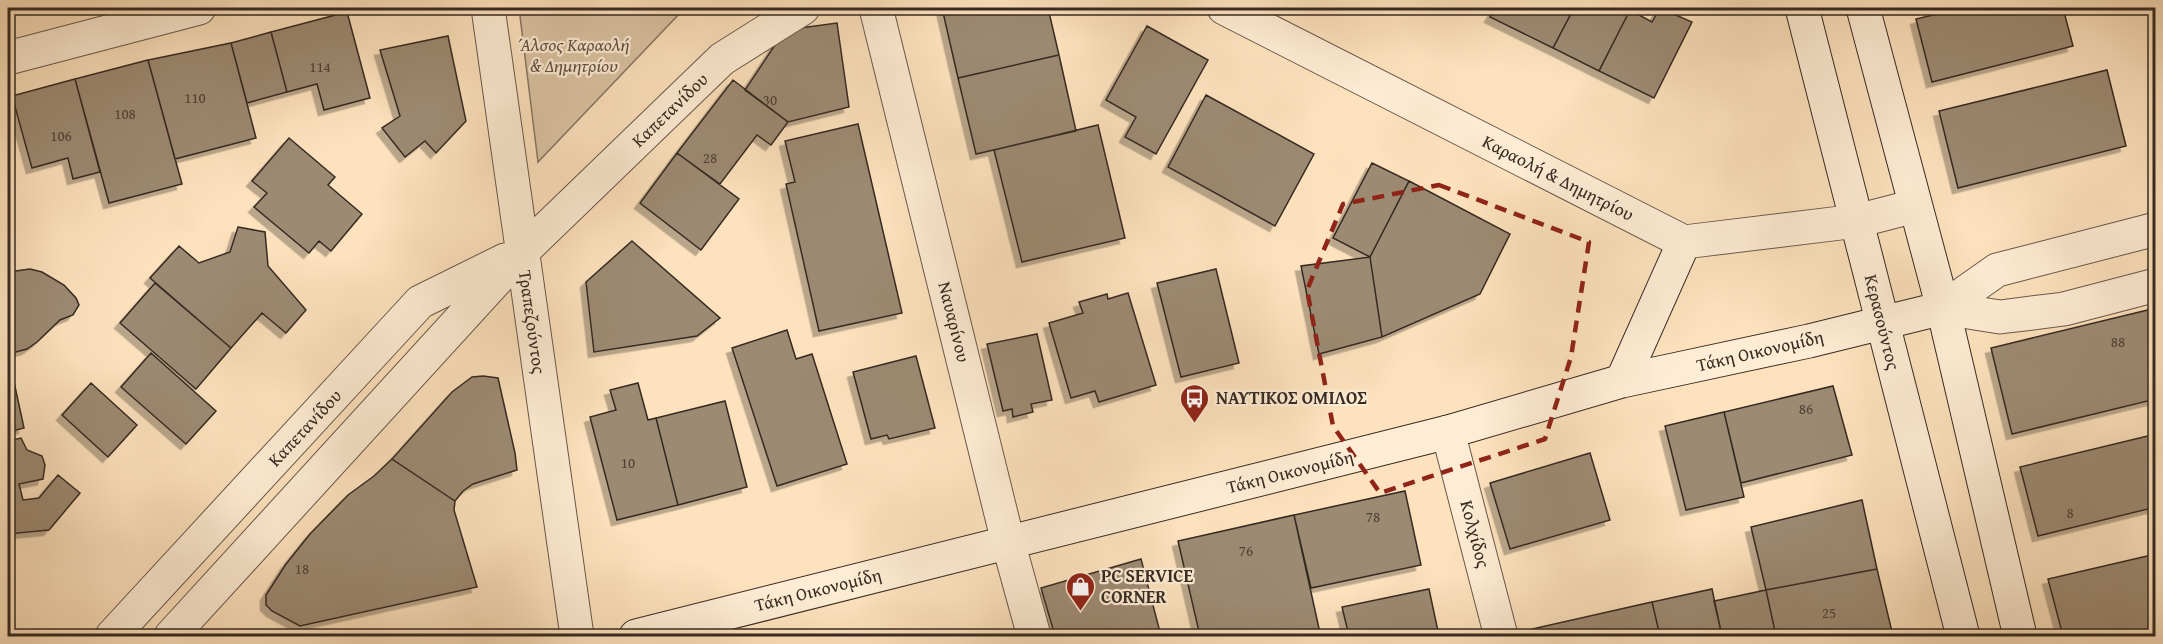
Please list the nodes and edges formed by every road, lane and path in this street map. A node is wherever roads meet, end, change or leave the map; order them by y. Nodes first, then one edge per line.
1 (199, 8) edge
2 (488, 8) edge
3 (803, 8) edge
4 (876, 8) edge
5 (1224, 8) edge
6 (1802, 8) edge
7 (1863, 8) edge
8 (8, 58) edge
9 (1915, 207) junction
10 (1857, 221) junction
11 (2156, 230) edge
12 (1684, 242) junction
13 (522, 252) junction
14 (2156, 285) edge
15 (1943, 308) junction
16 (1882, 322) junction
17 (1622, 381) junction
18 (1448, 432) junction
19 (1008, 542) junction
20 (112, 636) edge
21 (171, 636) edge
22 (577, 636) edge
23 (636, 636) edge
24 (1034, 636) edge
25 (1501, 636) edge
26 (1962, 636) edge
27 (2020, 636) edge

1 - 8 street
2 - 13 street, Τραπεζούντος
3 - 13 street, Καπετανίδου
4 - 19 street, Ναυαρίνου
5 - 12 street, Καραολή & Δημητρίου
6 - 10 street, Κερασούντος
7 - 9 street
9 - 10 street
9 - 15 street
10 - 12 street
10 - 16 street, Κερασούντος
11 - 15 street, Τάκη Οικονομίδη
12 - 17 street
13 - 20 street, Καπετανίδου
13 - 21 street, Καπετανίδου
13 - 22 street, Τραπεζούντος
14 - 15 street, Τάκη Οικονομίδη
15 - 16 street, Τάκη Οικονομίδη
15 - 27 street
16 - 17 street, Τάκη Οικονομίδη
16 - 26 street, Κερασούντος
17 - 18 street, Τάκη Οικονομίδη
18 - 19 street, Τάκη Οικονομίδη
18 - 25 street, Κολχίδος
19 - 23 street, Τάκη Οικονομίδη
19 - 24 street, Ναυαρίνου

